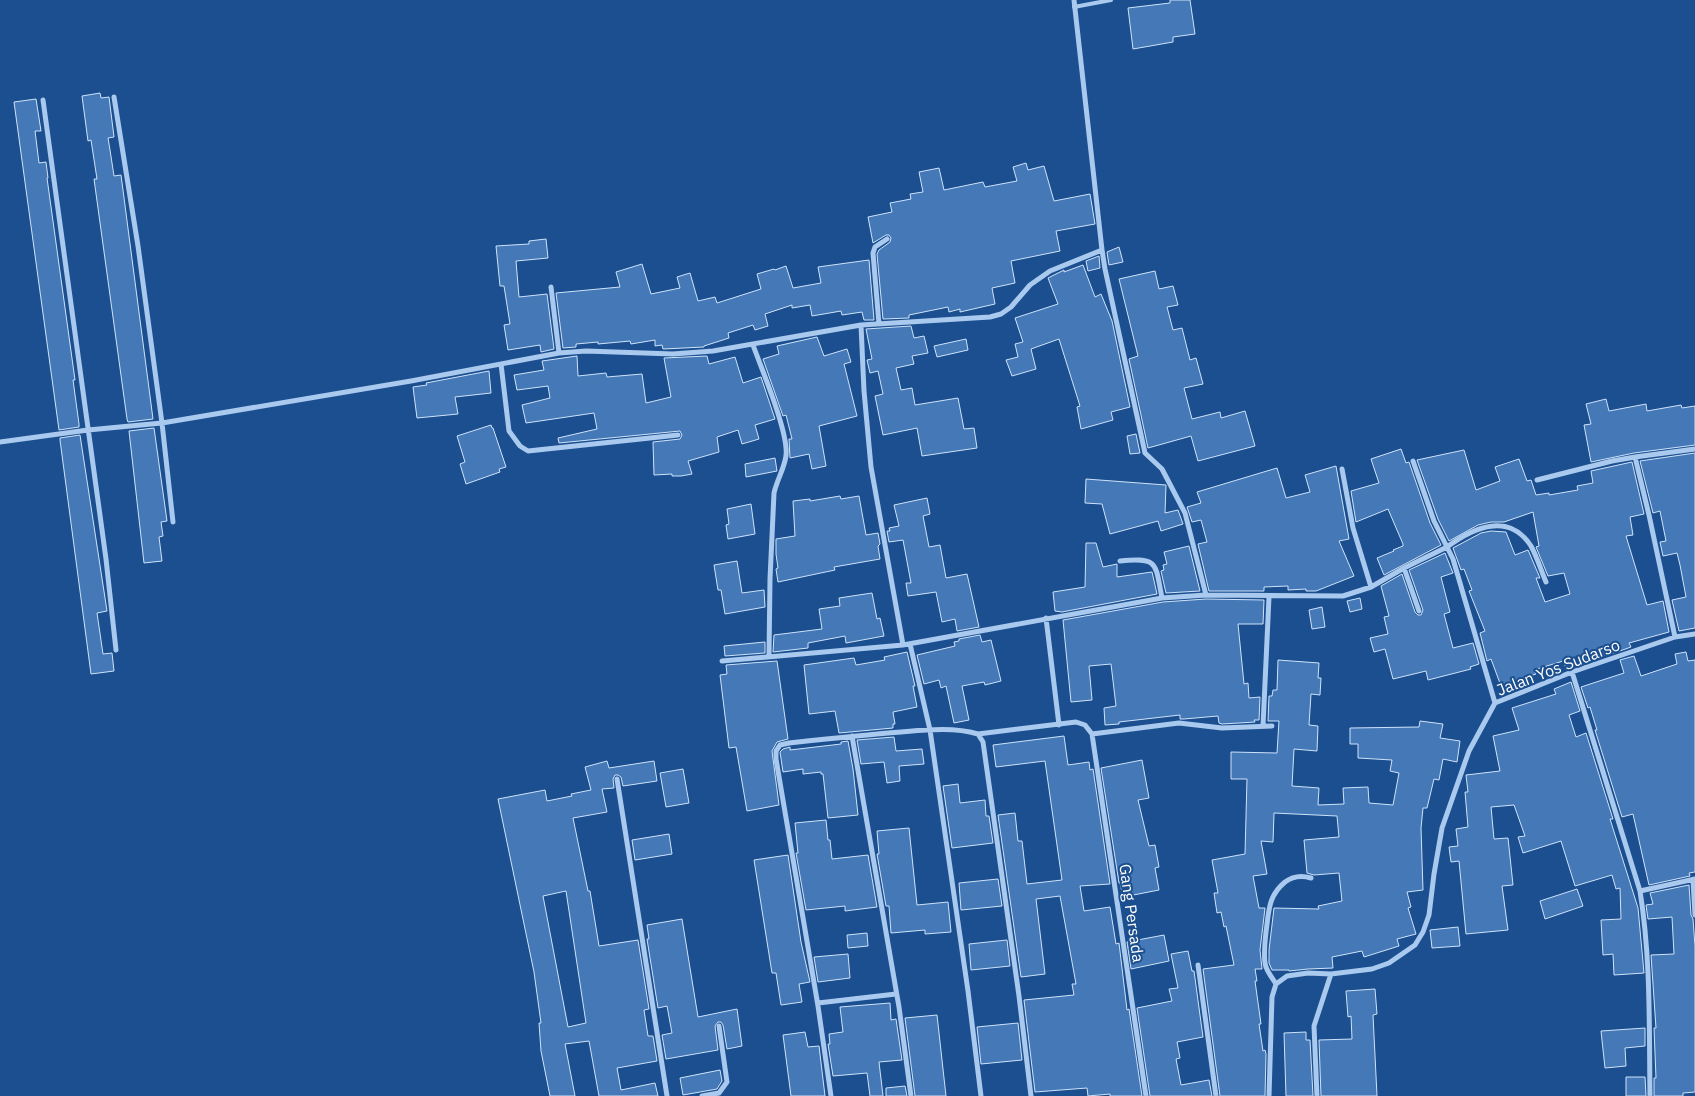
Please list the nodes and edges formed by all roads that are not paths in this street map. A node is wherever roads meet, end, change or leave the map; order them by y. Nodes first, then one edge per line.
1 (1074, 0) edge
2 (1111, 0) edge
3 (1074, 7) junction
4 (114, 97) dead end
5 (43, 100) dead end
6 (887, 239) dead end
7 (1102, 250) junction
8 (551, 287) dead end
9 (879, 324) junction
10 (861, 325) junction
11 (753, 345) junction
12 (559, 353) junction
13 (501, 364) junction
14 (162, 422) junction
15 (88, 430) junction
16 (678, 435) dead end
17 (0, 442) edge
18 (1695, 450) edge
19 (1635, 457) junction
20 (1413, 460) dead end
21 (1342, 469) dead end
22 (1537, 480) dead end
23 (173, 522) dead end
24 (1448, 547) junction
25 (1120, 561) dead end
26 (1404, 568) junction
27 (1546, 582) dead end
28 (1371, 587) junction
29 (1206, 595) junction
30 (1269, 596) junction
31 (1162, 598) junction
32 (1418, 611) dead end
33 (1046, 618) junction
34 (1695, 634) edge
35 (1675, 637) junction
36 (906, 644) junction
37 (116, 650) dead end
38 (769, 656) junction
39 (722, 661) dead end
40 (1572, 672) junction
41 (1496, 702) junction
42 (1059, 724) junction
43 (1263, 726) junction
44 (1272, 726) dead end
45 (930, 730) junction
46 (978, 734) junction
47 (1092, 734) junction
48 (852, 736) junction
49 (617, 779) dead end
50 (1311, 878) dead end
51 (1694, 880) edge
52 (1640, 891) junction
53 (1695, 915) edge
54 (1198, 965) dead end
55 (1331, 974) junction
56 (1276, 984) junction
57 (896, 996) junction
58 (818, 1004) junction
59 (718, 1026) dead end
60 (667, 1096) edge
61 (702, 1096) edge
62 (832, 1096) edge
63 (911, 1096) edge
64 (981, 1096) edge
65 (1031, 1096) edge
66 (1146, 1096) edge
67 (1216, 1096) edge
68 (1269, 1096) edge
69 (1317, 1096) edge
70 (1650, 1096) edge

1 - 3 street
2 - 3 lane
3 - 7 street
4 - 14 street
5 - 15 street
6 - 9 street
7 - 9 street
7 - 29 street
8 - 12 street
9 - 10 street
10 - 11 street
10 - 36 street
11 - 12 street
11 - 38 street
12 - 13 street
13 - 14 street
13 - 16 street
14 - 15 street
14 - 23 street
15 - 17 street
15 - 37 street
18 - 19 street
19 - 22 street
19 - 35 street
20 - 24 street
21 - 28 street
24 - 26 street
24 - 27 street
24 - 41 street
25 - 31 street
26 - 28 street
26 - 32 street
28 - 30 street
29 - 30 street
29 - 31 street
30 - 43 street
31 - 33 street
33 - 36 street
33 - 42 street
34 - 35 street, Jalan Yos Sudarso
35 - 40 street, Jalan Yos Sudarso
36 - 38 street
36 - 45 street
38 - 39 street
40 - 41 street, Jalan Yos Sudarso
40 - 52 street
41 - 55 street, Jalan Yos Sudarso
42 - 46 street
42 - 47 street
43 - 44 street
43 - 47 street
45 - 46 street
45 - 48 street
45 - 64 street
46 - 65 street
47 - 66 street, Gang Persada
48 - 57 street
48 - 58 street
49 - 60 street
50 - 56 street
51 - 52 street
51 - 53 street
52 - 70 street
54 - 67 street
55 - 56 street, Jalan Yos Sudarso
55 - 69 street
56 - 68 street
57 - 58 street
57 - 63 street
58 - 62 street
59 - 61 street

